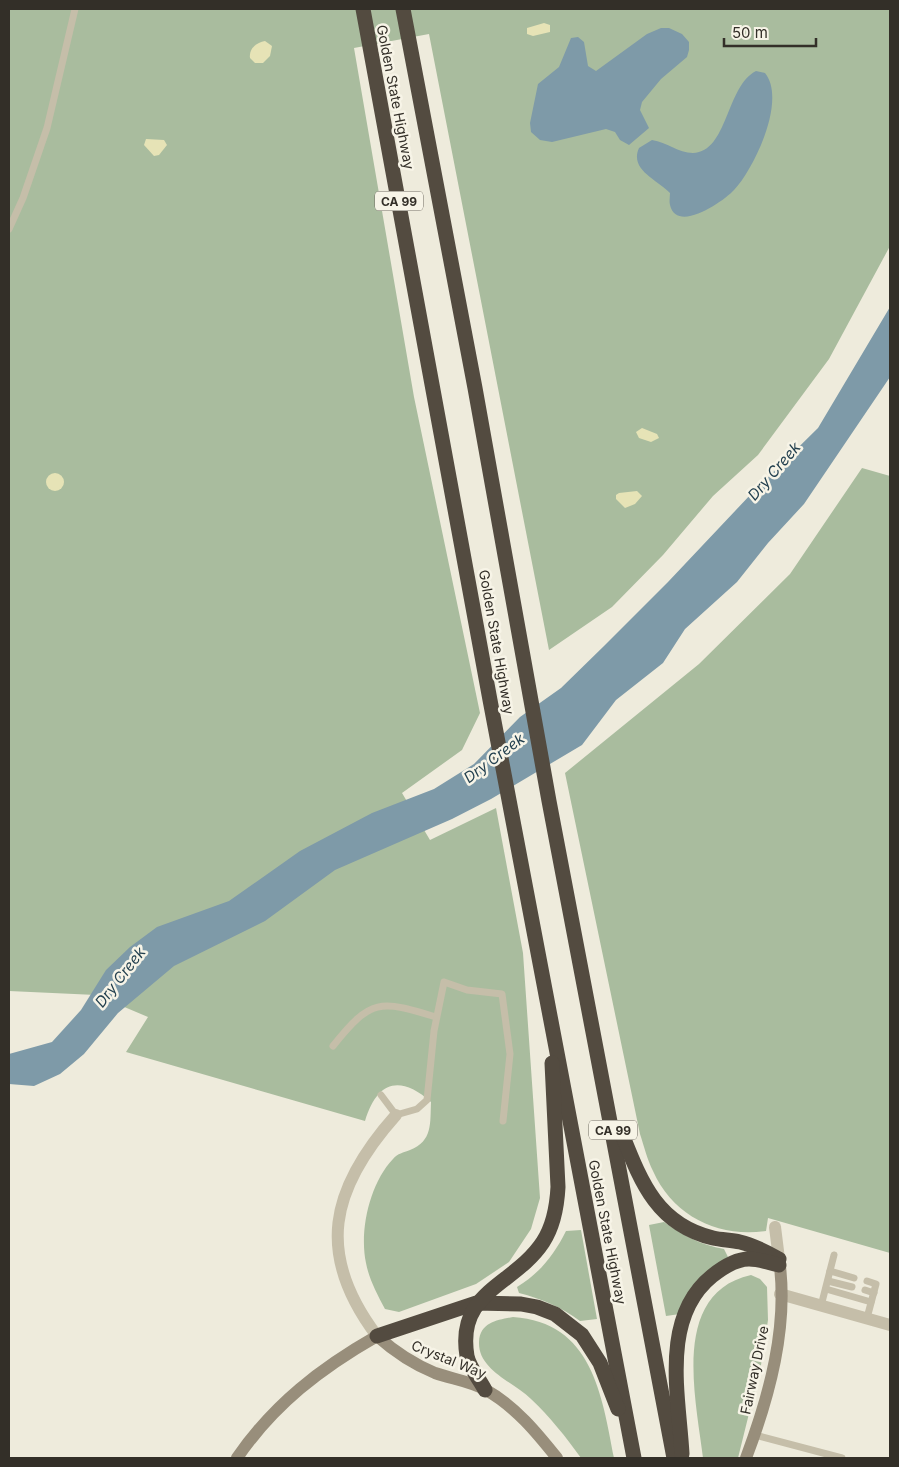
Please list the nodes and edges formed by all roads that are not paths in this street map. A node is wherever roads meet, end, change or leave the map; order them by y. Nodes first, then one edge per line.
1 (75, 9) edge
2 (363, 9) edge
3 (403, 9) edge
4 (9, 229) edge
5 (549, 1004) junction
6 (436, 1017) junction
7 (333, 1046) dead end
8 (381, 1095) dead end
9 (607, 1096) junction
10 (396, 1115) junction
11 (503, 1121) dead end
12 (775, 1227) dead end
13 (834, 1255) dead end
14 (779, 1262) junction
15 (830, 1271) junction
16 (854, 1278) dead end
17 (828, 1280) junction
18 (867, 1281) dead end
19 (852, 1287) dead end
20 (826, 1289) junction
21 (865, 1290) dead end
22 (874, 1293) junction
23 (780, 1294) junction
24 (871, 1302) junction
25 (476, 1303) junction
26 (821, 1306) junction
27 (867, 1318) junction
28 (890, 1325) edge
29 (377, 1336) junction
30 (485, 1390) junction
31 (755, 1435) junction
32 (633, 1452) edge
33 (237, 1458) edge
34 (557, 1458) edge
35 (674, 1458) edge
36 (682, 1458) edge
37 (746, 1458) edge
38 (842, 1458) edge

1 - 4 lane
2 - 5 highway, Golden State Highway / CA 99
3 - 9 highway, Golden State Highway / CA 99
5 - 25 highway
5 - 32 highway, Golden State Highway / CA 99
6 - 7 lane
6 - 10 lane
6 - 11 lane
8 - 10 lane
9 - 14 highway
9 - 35 highway, Golden State Highway / CA 99
10 - 29 street, Crystal Way
12 - 14 street, Fairway Drive
13 - 15 lane
14 - 23 street, Fairway Drive
14 - 36 highway
15 - 16 lane
15 - 17 lane
17 - 19 lane
17 - 20 lane
18 - 22 lane
20 - 24 lane
20 - 26 lane
21 - 22 lane
22 - 24 lane
23 - 26 street
23 - 31 street, Fairway Drive
24 - 27 lane
25 - 29 highway
25 - 30 highway
25 - 32 highway
26 - 27 street
27 - 28 street
29 - 30 street, Crystal Way
29 - 33 street
30 - 34 street, Crystal Way
31 - 37 street, Fairway Drive
31 - 38 lane

